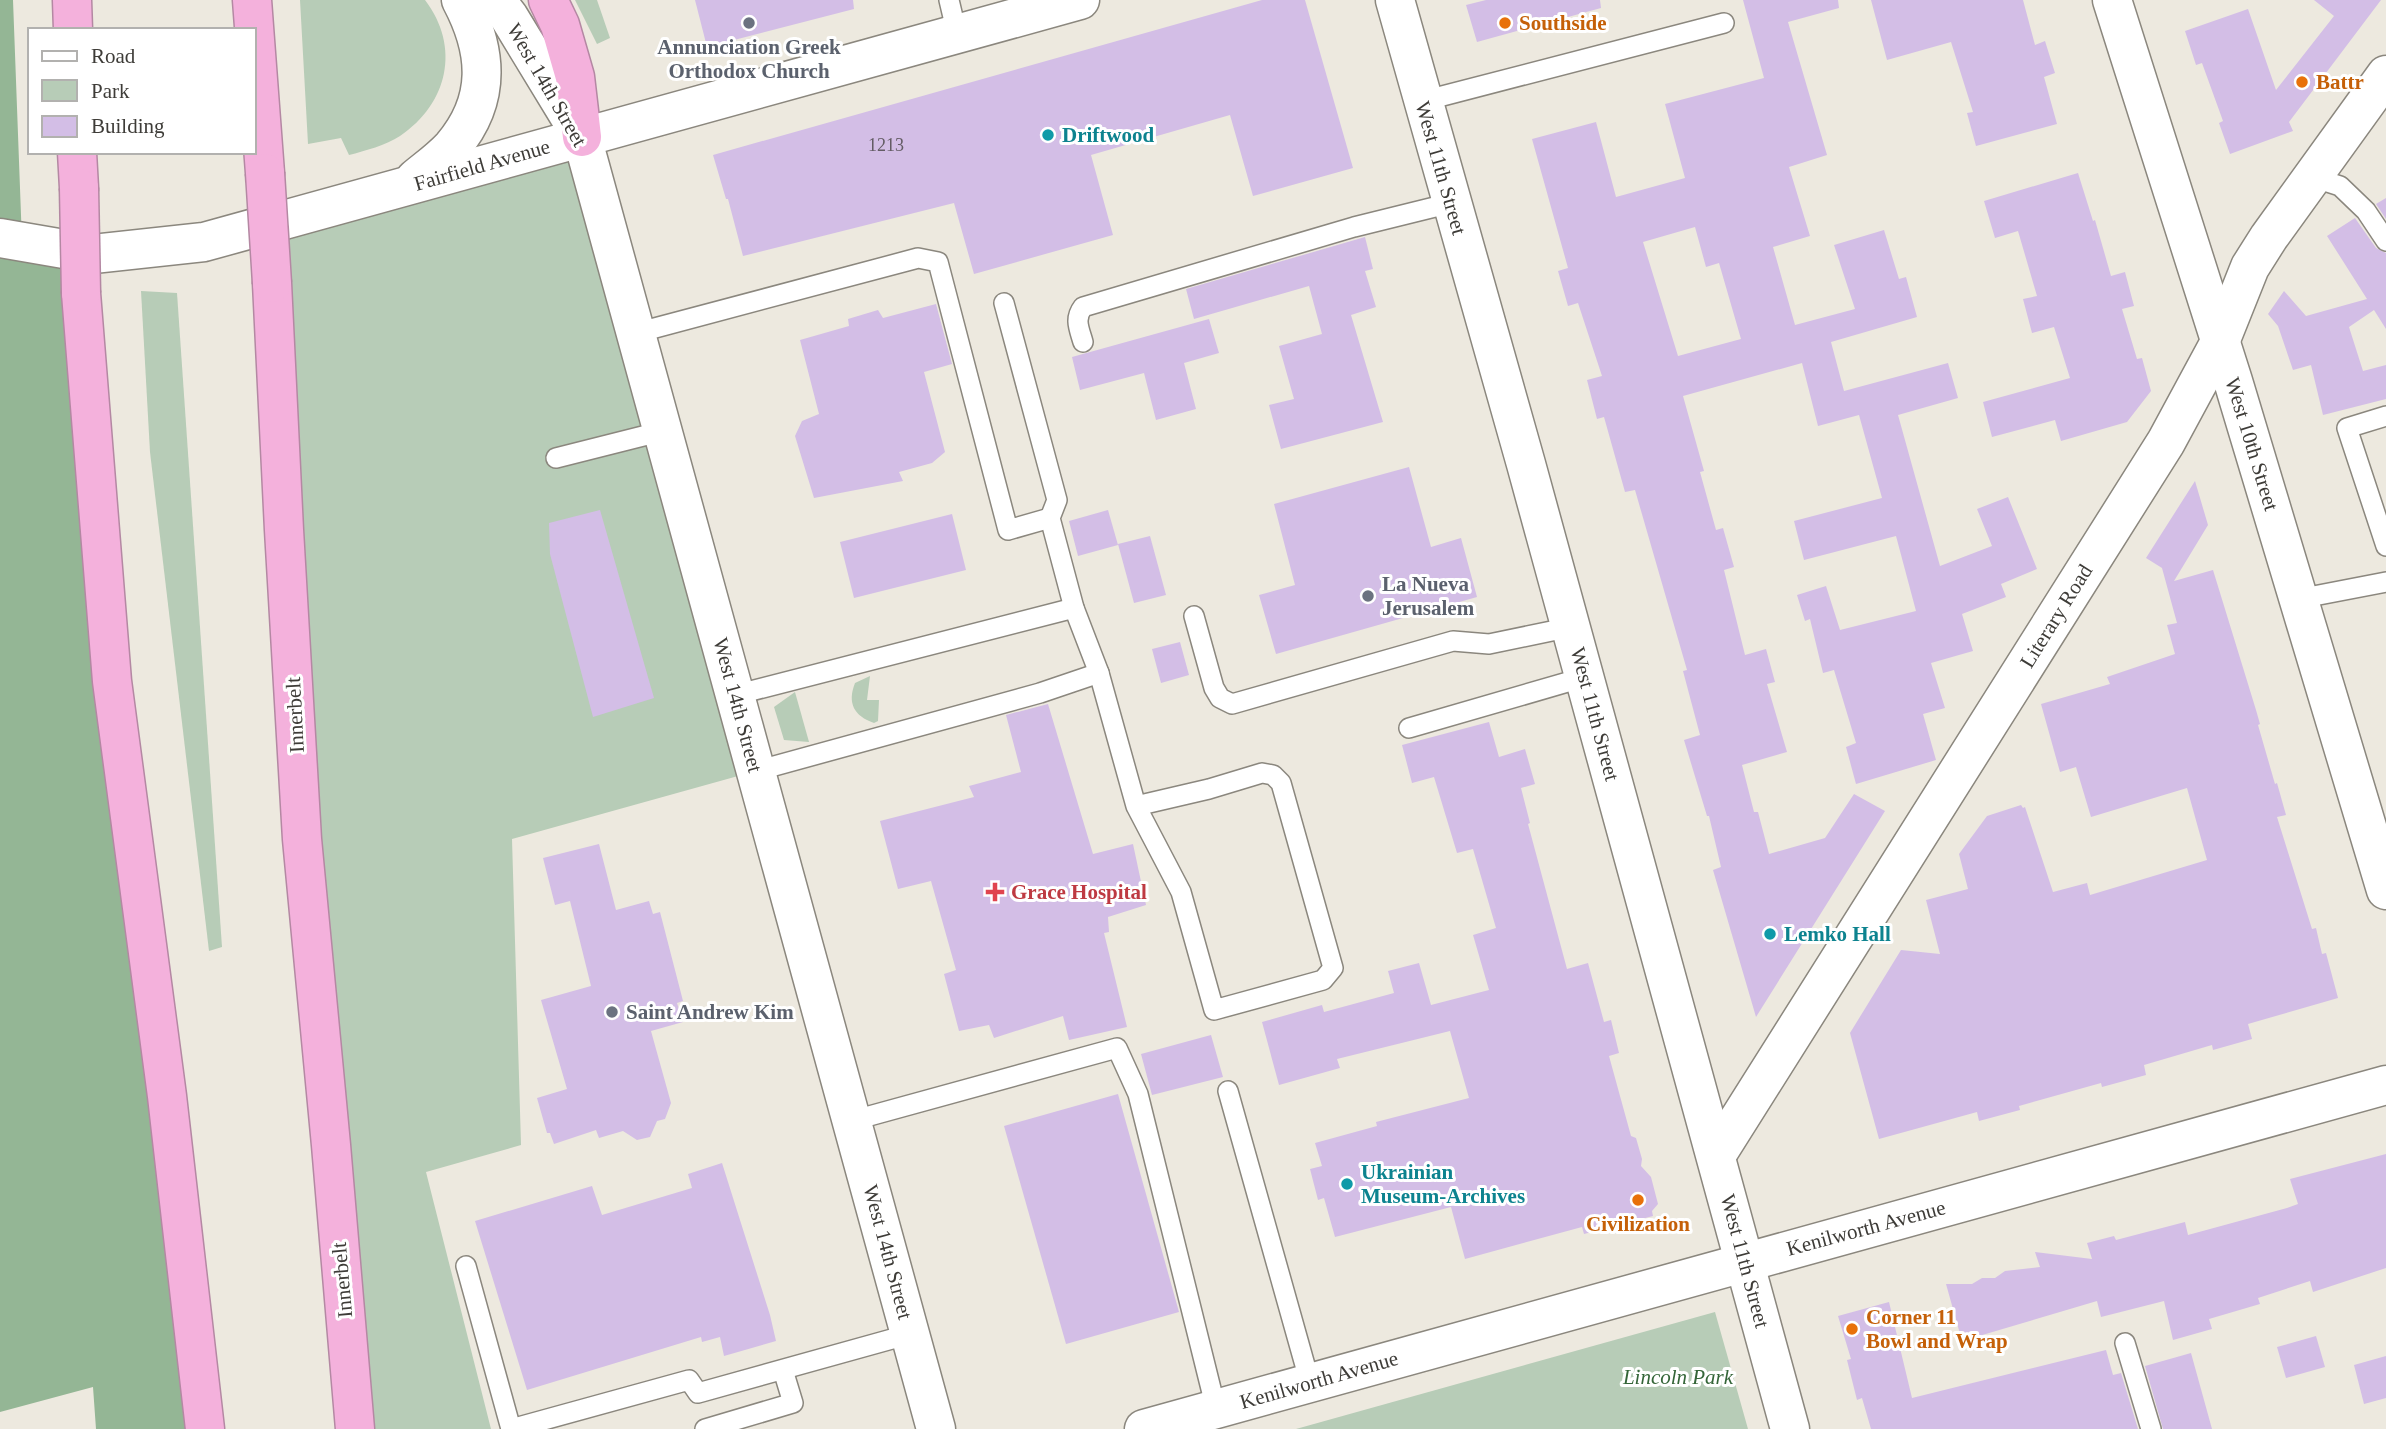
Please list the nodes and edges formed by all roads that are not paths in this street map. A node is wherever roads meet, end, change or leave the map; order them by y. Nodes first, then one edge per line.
1 (72, 0) edge
2 (252, 0) edge
3 (461, 0) edge
4 (496, 0) edge
5 (548, 0) edge
6 (1080, 0) edge
7 (1395, 0) edge
8 (2112, 0) edge
9 (953, 17) edge
10 (1724, 23) dead end
11 (73, 28) edge
12 (254, 28) edge
13 (256, 53) edge
14 (2386, 75) edge
15 (1423, 101) junction
16 (582, 137) junction
17 (78, 170) edge
18 (2312, 177) junction
19 (408, 186) junction
20 (1451, 203) junction
21 (0, 238) edge
22 (2386, 241) edge
23 (1004, 303) dead end
24 (636, 333) junction
25 (1083, 342) dead end
26 (2220, 342) junction
27 (2386, 416) edge
28 (663, 431) junction
29 (556, 458) dead end
30 (1050, 518) junction
31 (2386, 546) edge
32 (2386, 582) edge
33 (2298, 599) junction
34 (1074, 608) junction
35 (1194, 616) dead end
36 (1571, 627) junction
37 (1098, 673) junction
38 (1585, 677) junction
39 (735, 695) junction
40 (1409, 728) dead end
41 (756, 771) junction
42 (2354, 788) junction
43 (1136, 806) junction
44 (2386, 809) edge
45 (2386, 890) edge
46 (2386, 1085) edge
47 (1228, 1091) dead end
48 (851, 1121) junction
49 (1717, 1154) junction
50 (1744, 1262) junction
51 (466, 1266) dead end
52 (911, 1334) junction
53 (2125, 1343) dead end
54 (783, 1370) junction
55 (1310, 1382) junction
56 (1216, 1409) junction
57 (205, 1429) edge
58 (355, 1429) edge
59 (511, 1429) edge
60 (705, 1429) edge
61 (936, 1429) edge
62 (1144, 1429) edge
63 (1790, 1429) edge
64 (2151, 1429) edge

1 - 11 highway
2 - 12 highway, Innerbelt, bridge
3 - 19 street
4 - 16 street, West 14th Street
5 - 16 highway
6 - 9 street, Fairfield Avenue
7 - 15 street, West 11th Street
8 - 26 street, West 10th Street
9 - 16 street, Fairfield Avenue
10 - 15 lane
13 - 58 highway, Innerbelt, bridge
14 - 18 street, Literary Road
15 - 20 street, West 11th Street
16 - 19 street, Fairfield Avenue
16 - 24 street, West 14th Street
17 - 57 highway, bridge
18 - 22 lane
18 - 26 street, Literary Road
19 - 21 street, Fairfield Avenue
20 - 25 lane
20 - 36 street, West 11th Street
23 - 30 lane
24 - 28 street, West 14th Street
24 - 30 lane
26 - 33 street, West 10th Street
26 - 49 street, Literary Road
27 - 31 lane
28 - 29 lane
28 - 39 street, West 14th Street
30 - 34 lane
32 - 33 lane
33 - 42 street, West 10th Street
34 - 37 lane
34 - 39 lane
35 - 36 lane
36 - 38 street, West 11th Street
37 - 41 lane
37 - 43 lane
38 - 40 lane
38 - 49 street, West 11th Street
39 - 41 street, West 14th Street
41 - 48 street, West 14th Street
42 - 44 street
42 - 45 street, West 10th Street
43 - 43 lane
46 - 50 street, Kenilworth Avenue
47 - 55 lane
48 - 52 street, West 14th Street
48 - 56 lane
49 - 50 street, West 11th Street
50 - 55 street, Kenilworth Avenue
50 - 63 street, West 11th Street
51 - 59 lane
52 - 54 lane
52 - 61 street, West 14th Street
53 - 64 lane
54 - 59 lane
54 - 60 lane
55 - 56 street, Kenilworth Avenue
56 - 62 street, Kenilworth Avenue

